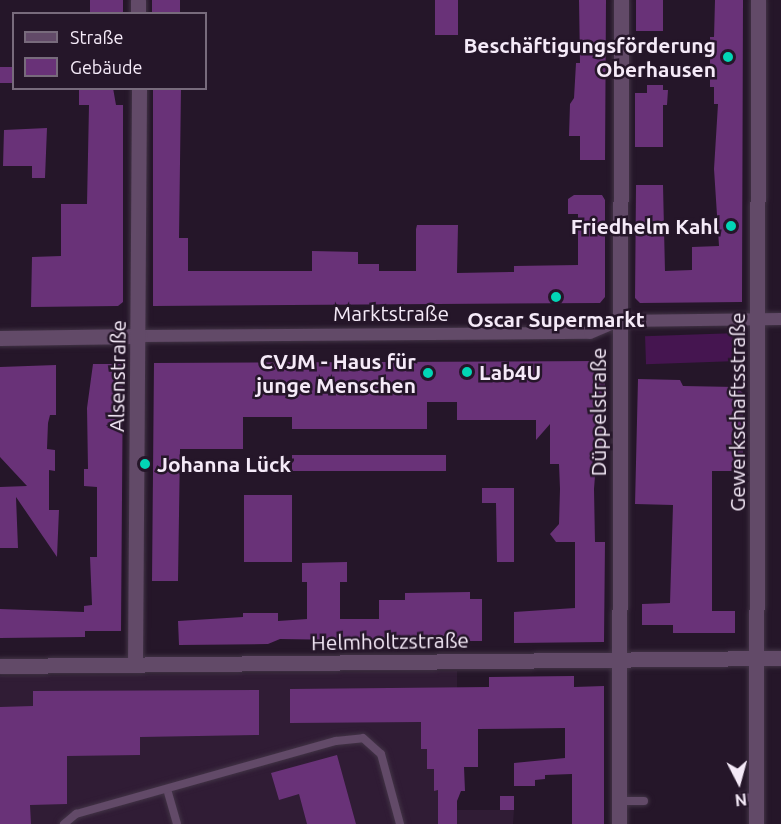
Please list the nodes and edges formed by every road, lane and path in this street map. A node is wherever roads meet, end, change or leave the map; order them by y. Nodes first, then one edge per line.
1 (621, 0) edge
2 (758, 0) edge
3 (139, 90) edge
4 (758, 319) junction
5 (781, 319) edge
6 (618, 321) junction
7 (140, 336) junction
8 (0, 338) edge
9 (757, 658) junction
10 (781, 658) edge
11 (619, 660) junction
12 (135, 664) junction
13 (0, 666) edge
14 (167, 789) junction
15 (619, 801) junction
16 (644, 801) dead end
17 (64, 824) edge
18 (177, 824) edge
19 (400, 824) edge
20 (619, 824) edge
21 (756, 824) edge

1 - 6 street, Düppelstraße
2 - 4 street, Gewerkschaftsstraße
3 - 7 street, Alsenstraße
4 - 5 street, Marktstraße
4 - 6 street, Marktstraße
4 - 9 street, Gewerkschaftsstraße
6 - 7 street, Marktstraße
6 - 11 street, Düppelstraße
7 - 8 street, Marktstraße
7 - 12 street, Alsenstraße
9 - 10 street, Helmholtzstraße
9 - 11 street, Helmholtzstraße
9 - 21 street, Gewerkschaftsstraße
11 - 12 street, Helmholtzstraße
11 - 15 street, Düppelstraße
12 - 13 street, Helmholtzstraße
14 - 17 lane
14 - 18 lane
14 - 19 lane
15 - 16 lane
15 - 20 street, Düppelstraße

